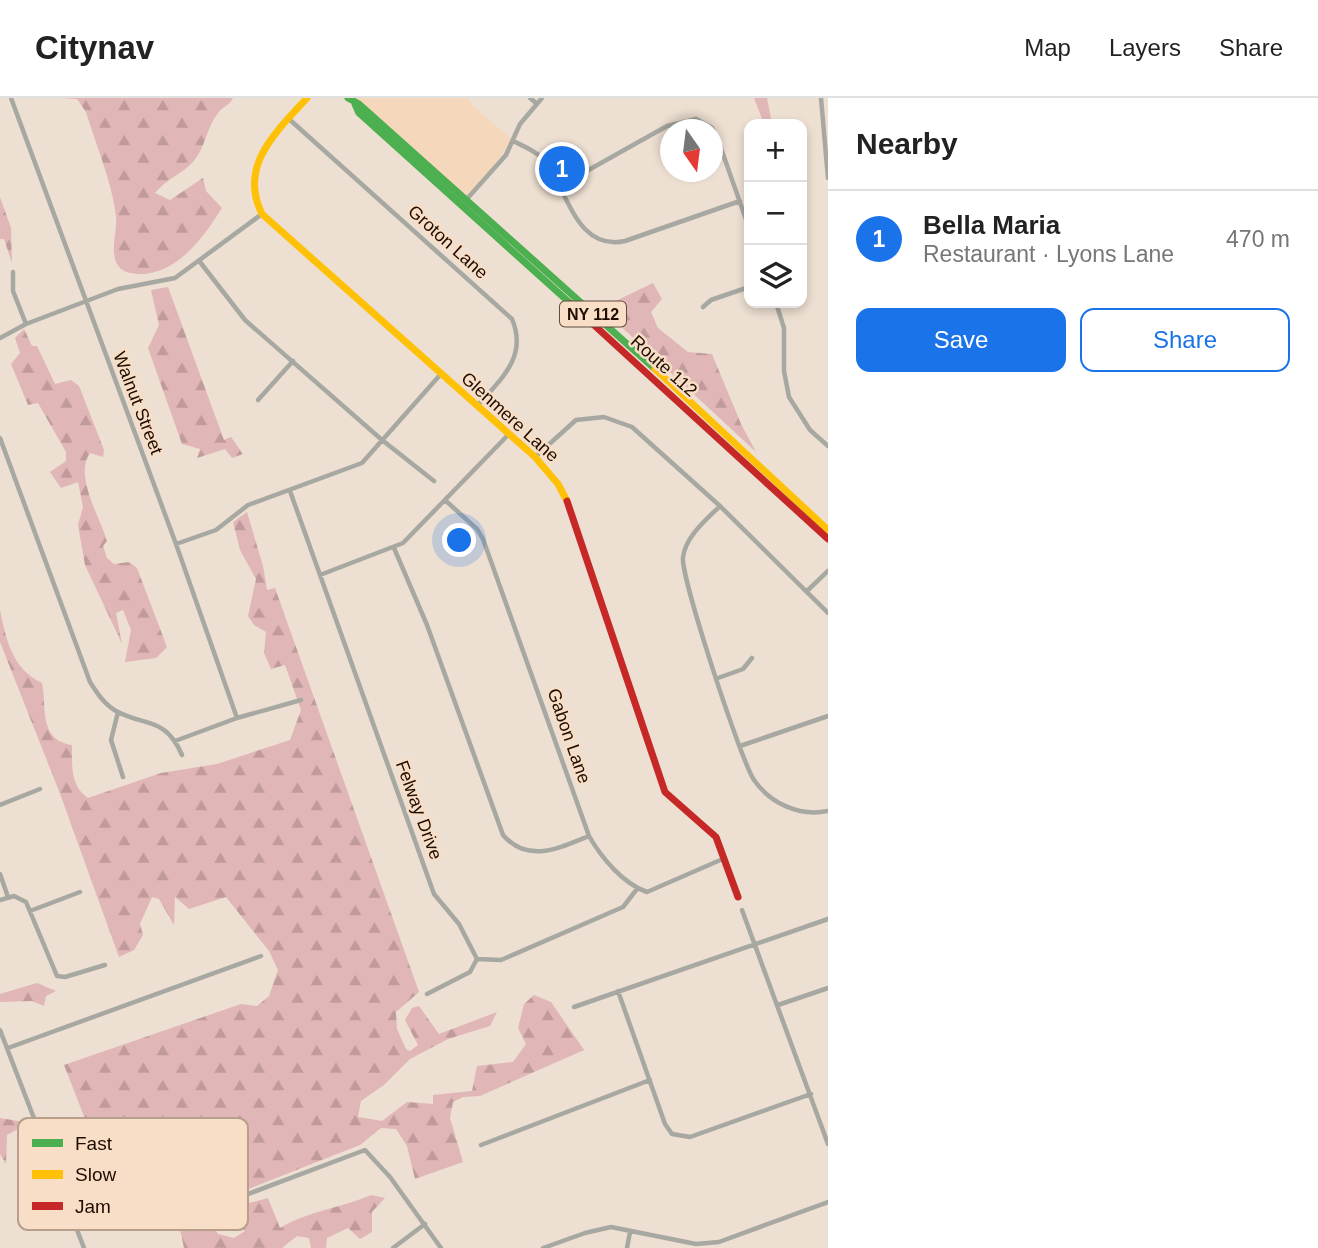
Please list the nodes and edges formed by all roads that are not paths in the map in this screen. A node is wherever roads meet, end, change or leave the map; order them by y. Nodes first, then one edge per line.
1 (11, 98) edge
2 (307, 98) edge
3 (348, 98) edge
4 (530, 98) edge
5 (542, 98) edge
6 (821, 98) edge
7 (536, 103) junction
8 (288, 118) junction
9 (513, 141) junction
10 (828, 178) edge
11 (560, 186) junction
12 (740, 201) junction
13 (464, 202) junction
14 (744, 213) edge
15 (262, 214) junction
16 (200, 262) junction
17 (13, 272) dead end
18 (744, 289) edge
19 (85, 303) junction
20 (704, 307) dead end
21 (778, 308) edge
22 (26, 324) junction
23 (0, 338) edge
24 (293, 361) junction
25 (440, 375) junction
26 (258, 400) dead end
27 (477, 406) junction
28 (828, 432) edge
29 (508, 435) junction
30 (0, 438) edge
31 (821, 439) junction
32 (382, 440) junction
33 (828, 446) edge
34 (535, 457) junction
35 (434, 481) dead end
36 (290, 491) junction
37 (446, 501) junction
38 (720, 506) junction
39 (828, 530) edge
40 (828, 539) edge
41 (176, 544) junction
42 (394, 548) junction
43 (828, 571) edge
44 (320, 575) junction
45 (807, 591) junction
46 (828, 613) edge
47 (752, 658) dead end
48 (718, 678) junction
49 (301, 700) dead end
50 (118, 712) junction
51 (828, 716) edge
52 (237, 718) junction
53 (175, 741) junction
54 (740, 746) junction
55 (181, 755) dead end
56 (123, 777) dead end
57 (40, 789) dead end
58 (0, 805) edge
59 (828, 811) edge
60 (589, 836) junction
61 (724, 858) junction
62 (0, 874) edge
63 (637, 889) junction
64 (80, 892) dead end
65 (8, 897) junction
66 (738, 897) dead end
67 (0, 900) edge
68 (742, 910) dead end
69 (30, 911) junction
70 (828, 919) edge
71 (755, 944) junction
72 (261, 956) dead end
73 (477, 959) junction
74 (105, 965) dead end
75 (828, 988) edge
76 (618, 991) junction
77 (427, 994) dead end
78 (778, 1005) junction
79 (574, 1007) dead end
80 (0, 1030) edge
81 (8, 1048) junction
82 (650, 1080) junction
83 (811, 1094) junction
84 (35, 1118) edge
85 (828, 1144) edge
86 (481, 1145) dead end
87 (248, 1194) edge
88 (828, 1202) edge
89 (425, 1224) junction
90 (77, 1230) edge
91 (630, 1232) junction
92 (84, 1248) edge
93 (393, 1248) edge
94 (441, 1248) edge
95 (543, 1248) edge
96 (627, 1248) edge

1 - 19 street, Walnut Street
2 - 8 main road
3 - 13 main road, Route 112 / NY 112
4 - 7 street
5 - 7 street
6 - 10 street
7 - 9 street
8 - 15 main road
8 - 27 street, Groton Lane
9 - 11 street
9 - 13 street
11 - 12 street
11 - 12 street
12 - 14 street
13 - 39 main road, Route 112 / NY 112
13 - 40 main road, Route 112 / NY 112
15 - 16 street
15 - 25 main road, Glenmere Lane
16 - 19 street
16 - 24 street
17 - 22 street
18 - 20 street
19 - 22 street
19 - 41 street, Walnut Street
21 - 31 street
22 - 23 street
24 - 26 street
24 - 32 street
25 - 27 main road, Glenmere Lane
25 - 32 street
27 - 29 main road, Glenmere Lane
28 - 31 street
29 - 34 main road, Glenmere Lane
29 - 37 street
30 - 50 street
31 - 33 street
32 - 35 street
32 - 36 street
34 - 38 street
34 - 61 main road, Glenmere Lane
36 - 41 street
36 - 44 street, Felway Drive
37 - 42 street
37 - 60 street, Gabon Lane
38 - 45 street
38 - 48 street
41 - 52 street, Walnut Street
42 - 44 street
42 - 60 street
43 - 45 street
44 - 73 street, Felway Drive
45 - 46 street
47 - 48 street
48 - 54 street
49 - 52 street
50 - 53 street
50 - 56 street
51 - 54 street
52 - 53 street
53 - 55 street
54 - 59 street
57 - 58 street
60 - 63 street, Gabon Lane
61 - 63 street
61 - 66 main road, Glenmere Lane
62 - 65 street
63 - 73 street
64 - 69 street
65 - 67 street
65 - 69 street
68 - 71 street
69 - 74 street
70 - 71 street
71 - 76 street
71 - 78 street
72 - 81 street
73 - 77 street
75 - 78 street
76 - 79 street
76 - 82 street
78 - 83 street
80 - 81 street
81 - 84 street
82 - 83 street
82 - 86 street
83 - 85 street
87 - 89 street
88 - 91 street
89 - 93 street
89 - 94 street
90 - 92 street
91 - 95 street
91 - 96 street

